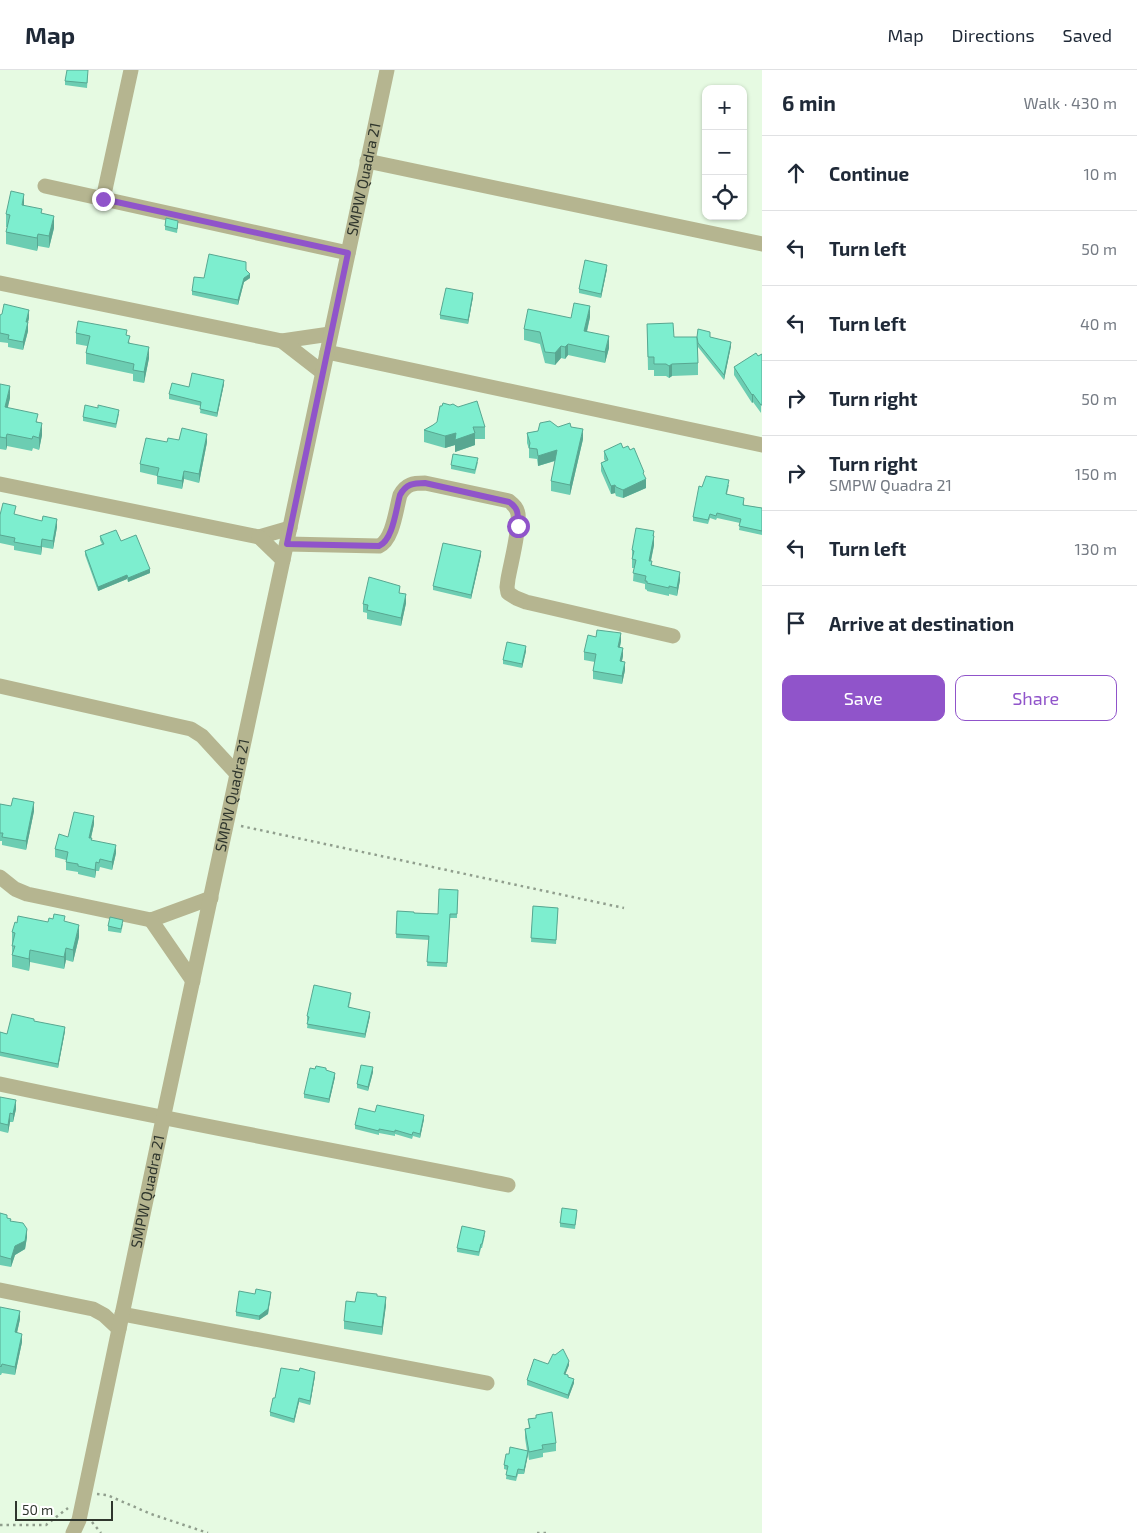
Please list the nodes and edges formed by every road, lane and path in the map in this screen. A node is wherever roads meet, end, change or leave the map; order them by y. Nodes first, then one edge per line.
1 (131, 70) edge
2 (387, 70) edge
3 (367, 161) junction
4 (45, 186) dead end
5 (103, 199) junction
6 (762, 244) edge
7 (348, 253) junction
8 (0, 283) edge
9 (330, 334) junction
10 (282, 341) junction
11 (327, 352) junction
12 (322, 372) junction
13 (762, 445) edge
14 (0, 484) edge
15 (290, 528) junction
16 (259, 537) junction
17 (287, 544) junction
18 (283, 560) junction
19 (672, 636) dead end
20 (0, 686) edge
21 (237, 774) junction
22 (227, 823) junction
23 (0, 877) edge
24 (211, 898) junction
25 (624, 908) dead end
26 (151, 920) junction
27 (193, 981) junction
28 (0, 1084) edge
29 (163, 1119) junction
30 (508, 1185) dead end
31 (0, 1290) edge
32 (120, 1322) junction
33 (487, 1384) dead end
34 (80, 1517) edge
35 (0, 1525) edge
36 (102, 1533) edge
37 (208, 1533) edge
38 (537, 1533) edge
39 (546, 1533) edge

1 - 5 street
2 - 3 street, SMPW Quadra 21
3 - 6 street
3 - 7 street, SMPW Quadra 21
4 - 5 street
5 - 7 street
7 - 9 street, SMPW Quadra 21
8 - 10 street
9 - 10 street
9 - 11 street, SMPW Quadra 21
10 - 12 street
11 - 12 street, SMPW Quadra 21
11 - 13 street
12 - 15 street, SMPW Quadra 21
14 - 16 street
15 - 16 street
15 - 17 street, SMPW Quadra 21
16 - 18 street
17 - 18 street, SMPW Quadra 21
17 - 19 street
18 - 21 street, SMPW Quadra 21
20 - 21 street
21 - 22 street, SMPW Quadra 21
22 - 24 street, SMPW Quadra 21
22 - 25 path
23 - 26 street
24 - 26 street
24 - 27 street, SMPW Quadra 21
26 - 27 street
27 - 29 street, SMPW Quadra 21
28 - 29 street
29 - 30 street
29 - 32 street, SMPW Quadra 21
31 - 32 street
32 - 33 street
32 - 34 street, SMPW Quadra 21
34 - 35 path
34 - 36 path
34 - 37 path
38 - 39 path

